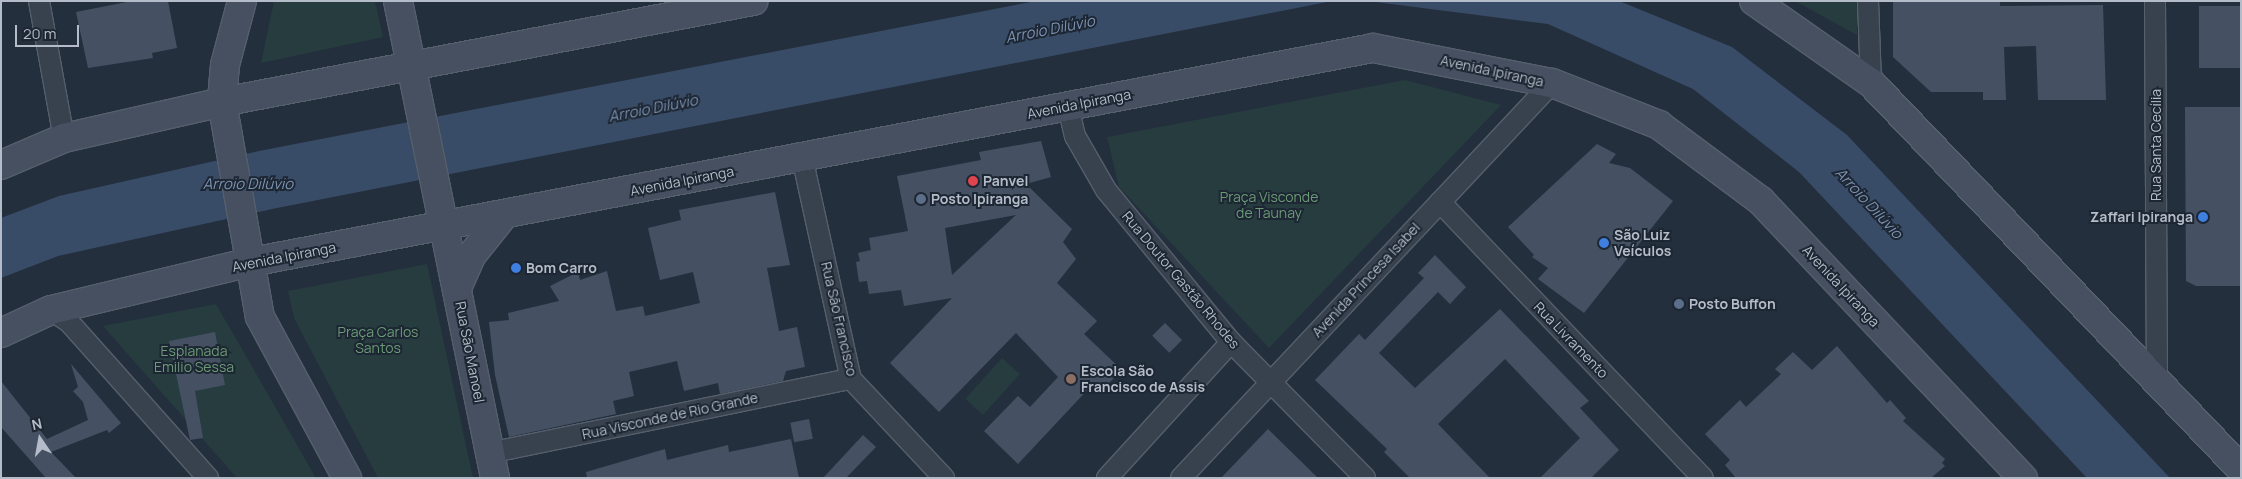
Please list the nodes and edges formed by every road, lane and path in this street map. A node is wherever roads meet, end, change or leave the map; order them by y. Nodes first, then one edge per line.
1 (39, 1) edge
2 (242, 1) edge
3 (398, 1) edge
4 (753, 1) edge
5 (1754, 1) edge
6 (1868, 1) edge
7 (2155, 1) edge
8 (412, 67) junction
9 (1552, 83) junction
10 (1871, 83) junction
11 (222, 102) junction
12 (1068, 106) junction
13 (64, 138) junction
14 (802, 157) junction
15 (1, 164) edge
16 (1440, 202) junction
17 (503, 216) junction
18 (445, 227) junction
19 (251, 262) junction
20 (457, 288) junction
21 (51, 310) junction
22 (1, 333) edge
23 (1231, 342) junction
24 (2157, 378) junction
25 (851, 379) junction
26 (1272, 380) junction
27 (492, 465) edge
28 (2241, 469) edge
29 (208, 478) edge
30 (346, 478) edge
31 (944, 478) edge
32 (1107, 478) edge
33 (1181, 478) edge
34 (1365, 478) edge
35 (1703, 478) edge
36 (2022, 478) edge

1 - 13 street
2 - 11 main road
3 - 8 main road, Rua São Manoel
4 - 8 main road
5 - 10 main road
6 - 10 street
7 - 24 street, Rua Santa Cecília
8 - 11 main road
8 - 18 main road, Rua São Manoel
9 - 12 main road, Avenida Ipiranga
9 - 16 street, Avenida Princesa Isabel
9 - 36 main road, Avenida Ipiranga
10 - 24 main road
11 - 13 main road
11 - 19 main road
12 - 14 main road, Avenida Ipiranga
12 - 23 street, Rua Doutor Gastão Rhodes
13 - 15 main road
14 - 17 main road, Avenida Ipiranga
14 - 25 street, Rua São Francisco
16 - 26 street, Avenida Princesa Isabel
16 - 35 street, Rua Livramento
17 - 18 main road, Avenida Ipiranga
17 - 20 main road
18 - 19 main road, Avenida Ipiranga
18 - 20 main road, Rua São Manoel
19 - 21 main road, Avenida Ipiranga
19 - 30 main road
20 - 27 main road, Rua São Manoel
21 - 22 main road, Avenida Ipiranga
21 - 29 street
23 - 26 street, Rua Doutor Gastão Rhodes
23 - 32 street
24 - 28 main road
25 - 27 street, Rua Visconde de Rio Grande
25 - 31 street, Rua São Francisco
26 - 33 street, Avenida Princesa Isabel
26 - 34 street, Rua Doutor Gastão Rhodes

